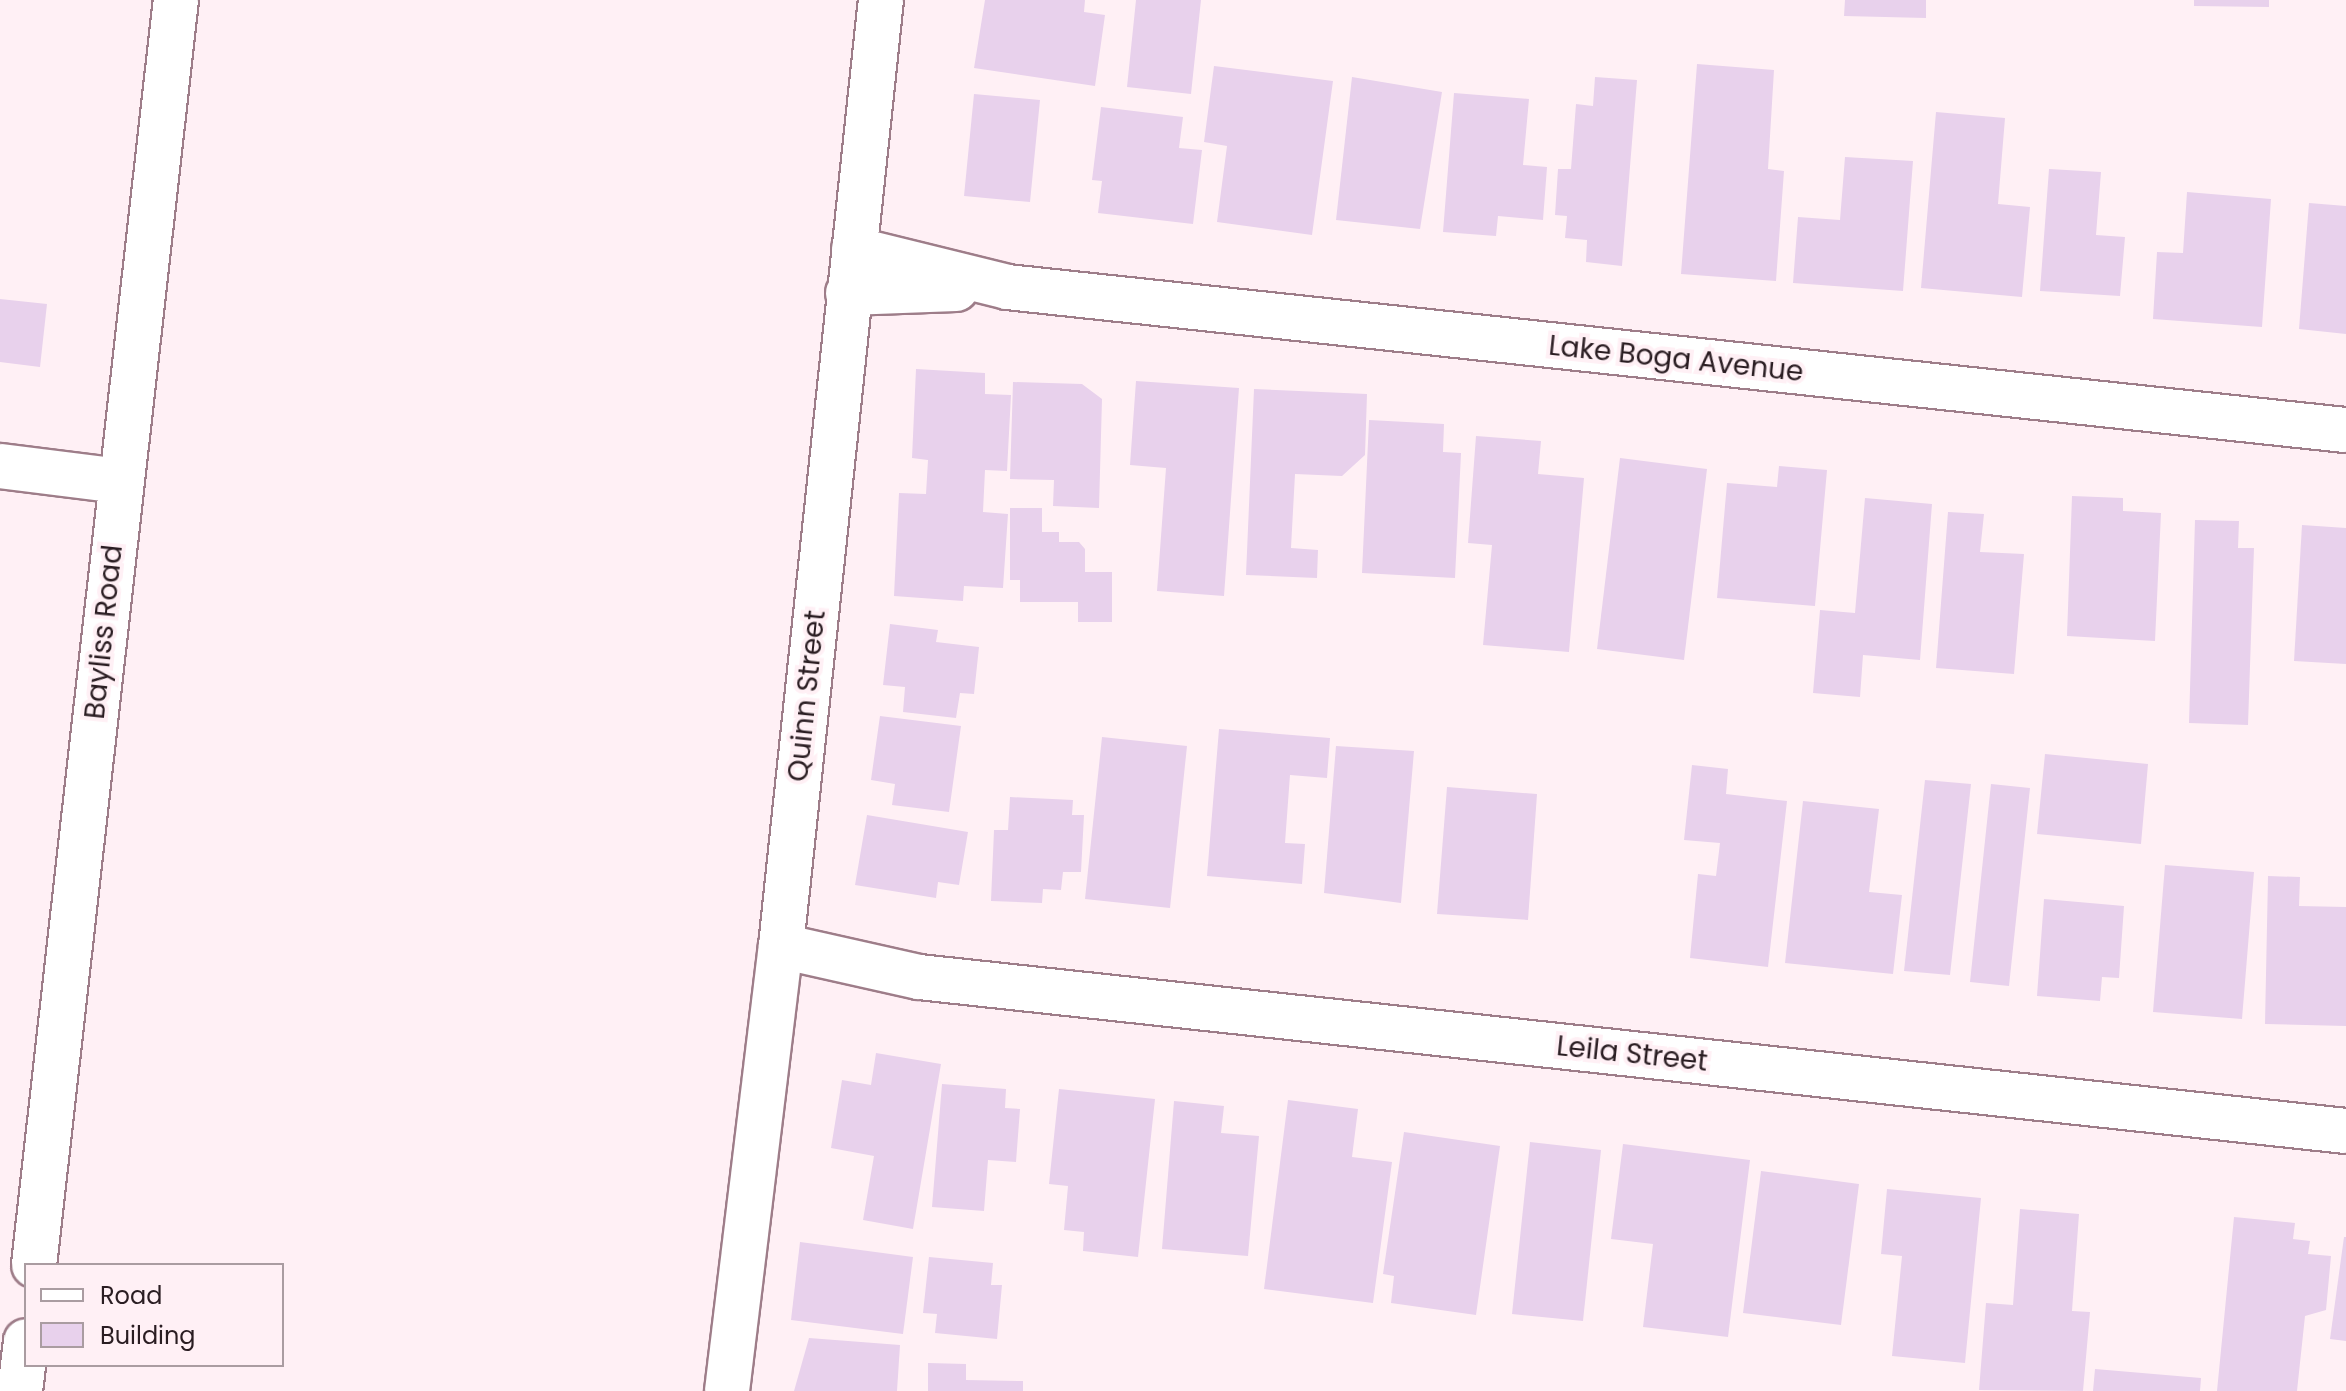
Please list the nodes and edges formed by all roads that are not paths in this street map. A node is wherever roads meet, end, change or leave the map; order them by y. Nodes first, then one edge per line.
1 (176, 0) edge
2 (881, 0) edge
3 (854, 249) junction
4 (1007, 287) junction
5 (848, 293) junction
6 (2346, 430) edge
7 (0, 466) edge
8 (121, 481) junction
9 (779, 963) junction
10 (2346, 1131) edge
11 (34, 1263) edge
12 (24, 1358) edge
13 (20, 1391) edge
14 (727, 1391) edge

1 - 8 street, Bayliss Road
2 - 3 street, Quinn Street
3 - 4 street, Lake Boga Avenue
3 - 5 street, Quinn Street
4 - 5 street, Lake Boga Avenue
4 - 6 street, Lake Boga Avenue
5 - 9 street, Quinn Street
7 - 8 street
8 - 11 street, Bayliss Road
9 - 10 street, Leila Street
9 - 14 street, Quinn Street
12 - 13 street

